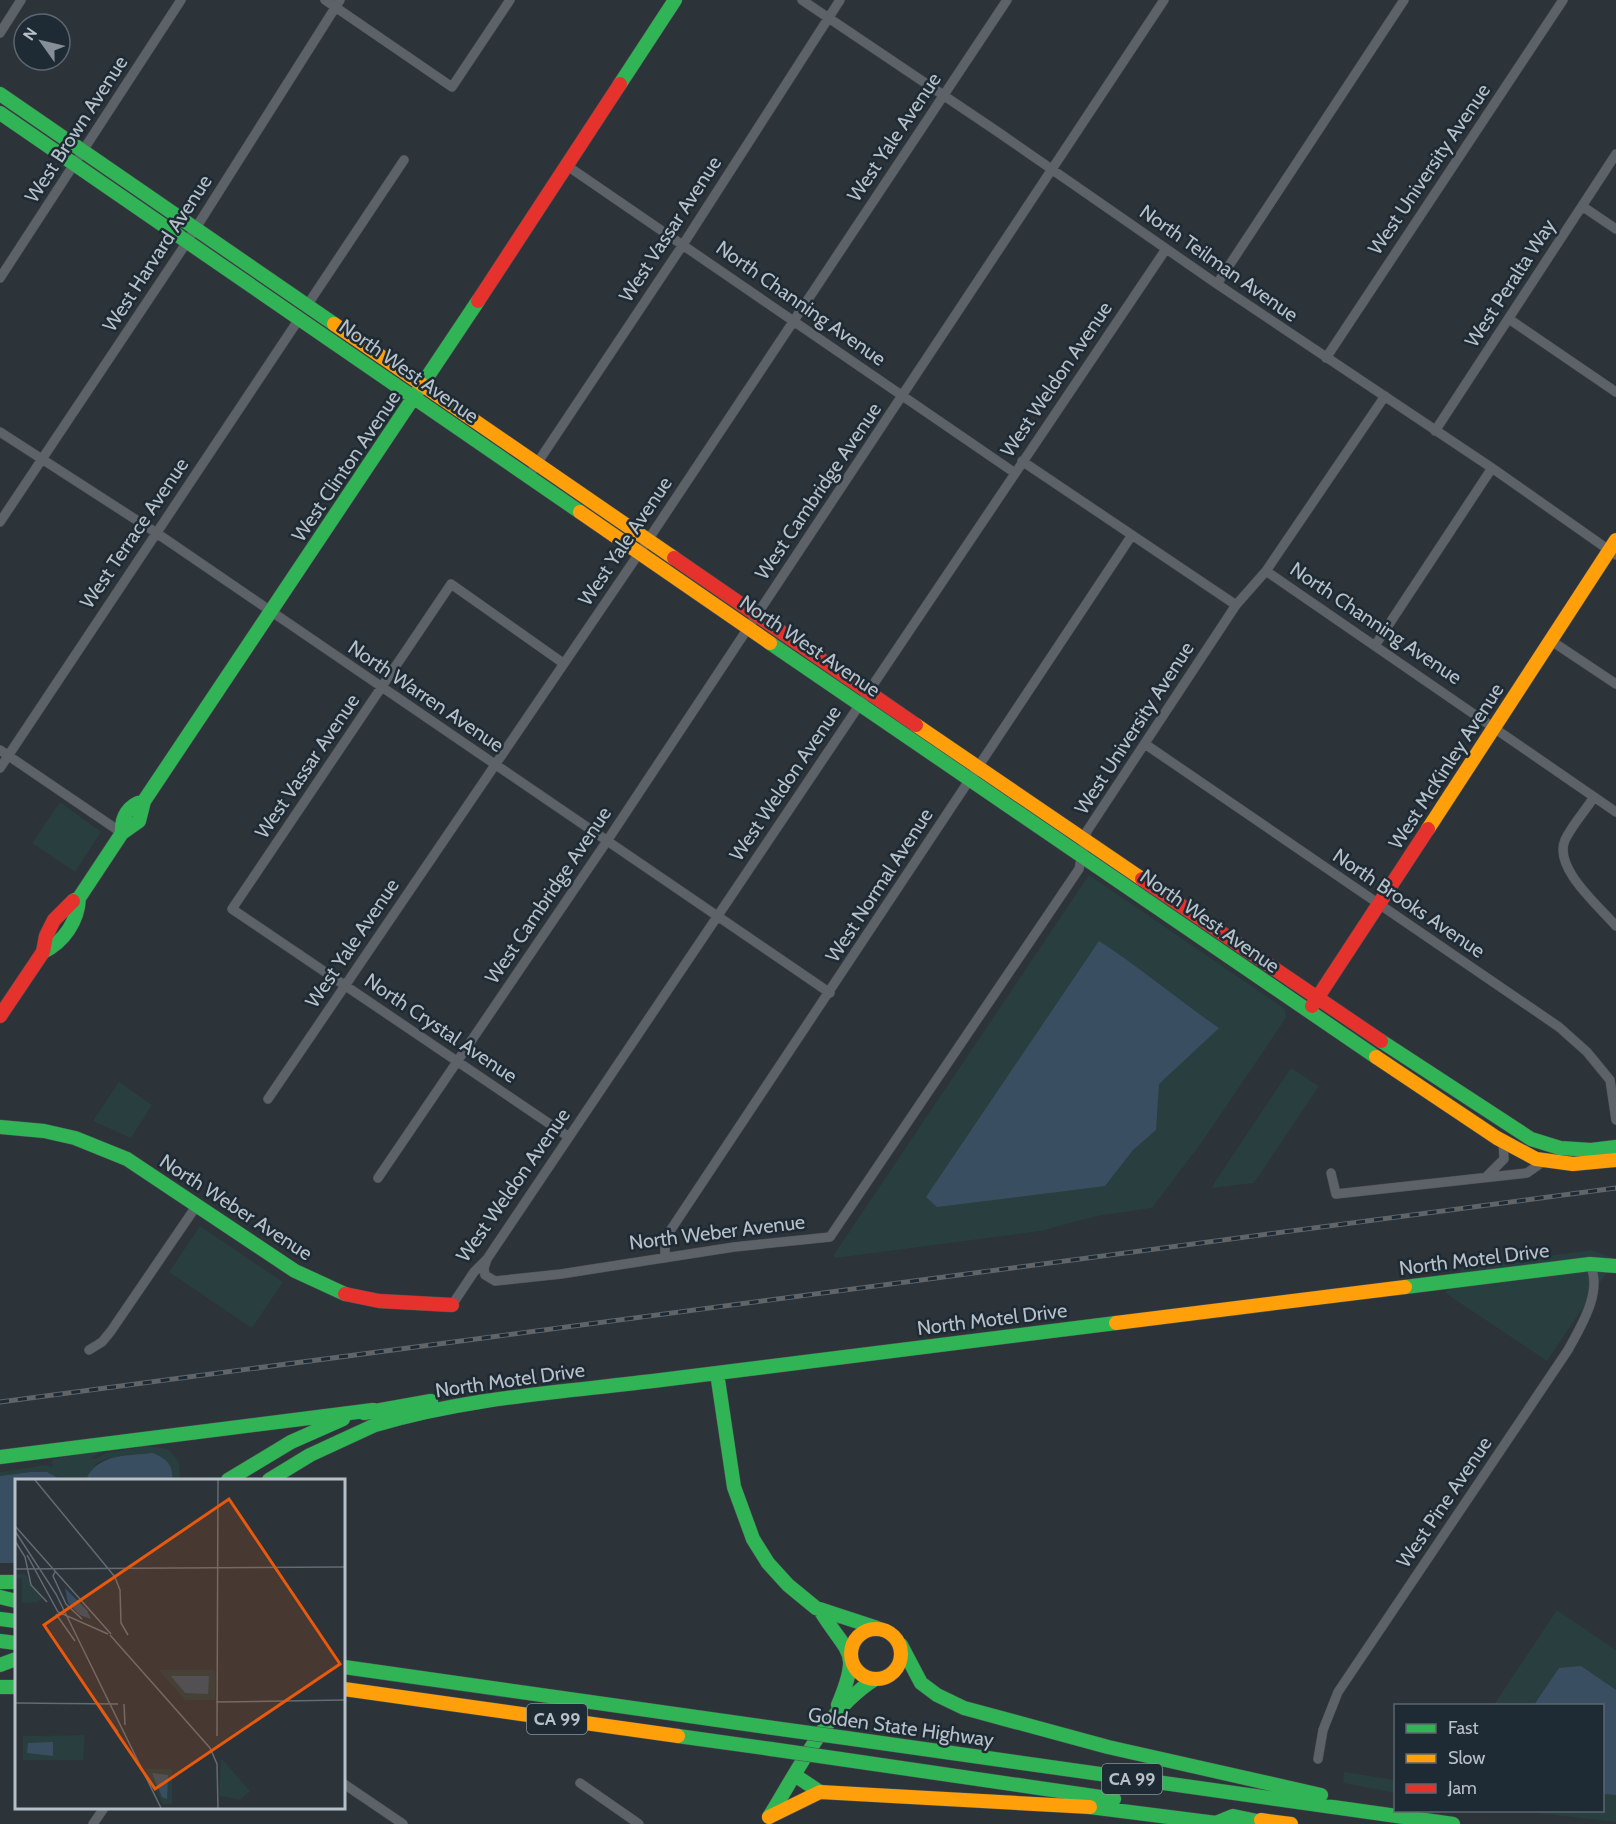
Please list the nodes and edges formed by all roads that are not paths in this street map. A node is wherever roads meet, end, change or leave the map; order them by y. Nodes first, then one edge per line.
1 (21, 0) edge
2 (181, 0) edge
3 (325, 0) edge
4 (510, 0) edge
5 (675, 0) edge
6 (802, 0) edge
7 (840, 0) edge
8 (1007, 0) edge
9 (1164, 0) edge
10 (1404, 0) edge
11 (1563, 0) edge
12 (338, 4) edge
13 (828, 18) junction
14 (0, 33) edge
15 (0, 94) edge
16 (944, 95) junction
17 (0, 113) edge
18 (82, 150) junction
19 (1616, 154) edge
20 (404, 160) dead end
21 (75, 165) junction
22 (566, 165) junction
23 (1053, 169) junction
24 (1582, 206) junction
25 (195, 229) junction
26 (1616, 229) edge
27 (187, 242) junction
28 (684, 243) junction
29 (1166, 249) junction
30 (0, 278) edge
31 (1217, 284) junction
32 (308, 304) junction
33 (299, 319) junction
34 (1509, 319) junction
35 (794, 320) junction
36 (1326, 358) junction
37 (424, 384) junction
38 (1616, 392) edge
39 (903, 396) junction
40 (1385, 396) junction
41 (416, 397) junction
42 (0, 432) edge
43 (1435, 432) junction
44 (43, 458) junction
45 (1023, 461) junction
46 (537, 463) junction
47 (1492, 468) junction
48 (1015, 473) junction
49 (528, 477) junction
50 (0, 522) edge
51 (155, 532) junction
52 (1132, 535) junction
53 (648, 540) junction
54 (1614, 549) edge
55 (639, 553) junction
56 (1266, 571) junction
57 (1236, 605) junction
58 (270, 612) junction
59 (757, 615) junction
60 (748, 628) junction
61 (1550, 640) junction
62 (1377, 644) junction
63 (563, 663) junction
64 (1616, 684) edge
65 (381, 688) junction
66 (868, 692) junction
67 (860, 704) junction
68 (1494, 727) junction
69 (1145, 744) junction
70 (4, 752) edge
71 (494, 765) junction
72 (979, 767) junction
73 (0, 768) edge
74 (970, 780) junction
75 (1594, 797) junction
76 (1616, 812) edge
77 (122, 833) junction
78 (1085, 840) junction
79 (607, 841) junction
80 (1081, 857) junction
81 (1378, 904) junction
82 (232, 909) joint
83 (718, 917) junction
84 (1616, 926) edge
85 (345, 985) junction
86 (830, 993) junction
87 (1317, 999) junction
88 (1308, 1012) junction
89 (0, 1016) edge
90 (457, 1061) junction
91 (1385, 1065) junction
92 (1613, 1079) edge
93 (1448, 1085) junction
94 (267, 1100) dead end
95 (1450, 1107) junction
96 (1496, 1117) junction
97 (1616, 1120) edge
98 (1, 1128) edge
99 (569, 1137) junction
100 (1503, 1141) junction
101 (1616, 1149) edge
102 (1616, 1161) edge
103 (1551, 1162) junction
104 (1331, 1173) dead end
105 (1487, 1176) junction
106 (378, 1178) dead end
107 (197, 1205) junction
108 (830, 1237) joint
109 (665, 1257) junction
110 (487, 1259) junction
111 (1590, 1264) junction
112 (1616, 1266) edge
113 (452, 1305) joint
114 (89, 1350) dead end
115 (717, 1373) junction
116 (540, 1393) junction
117 (373, 1410) junction
118 (0, 1457) edge
119 (230, 1479) edge
120 (271, 1479) edge
121 (0, 1597) edge
122 (15, 1601) edge
123 (820, 1610) junction
124 (0, 1619) edge
125 (15, 1621) edge
126 (877, 1628) junction
127 (0, 1641) edge
128 (15, 1643) edge
129 (901, 1645) junction
130 (15, 1659) edge
131 (852, 1660) junction
132 (0, 1665) edge
133 (345, 1666) edge
134 (875, 1679) junction
135 (345, 1689) edge
136 (345, 1695) edge
137 (426, 1700) junction
138 (838, 1713) junction
139 (1318, 1759) dead end
140 (796, 1776) junction
141 (580, 1783) dead end
142 (345, 1785) edge
143 (820, 1792) junction
144 (103, 1809) edge
145 (1233, 1816) junction
146 (1419, 1819) junction
147 (766, 1820) edge
148 (93, 1824) edge
149 (403, 1824) edge
150 (639, 1824) edge
151 (1271, 1824) edge
152 (1291, 1824) edge
153 (1453, 1824) edge

1 - 14 street
2 - 18 street, West Brown Avenue
3 - 12 street
4 - 12 street
5 - 22 main road, West Clinton Avenue
6 - 13 street, North Teilman Avenue
7 - 13 street, West Vassar Avenue
8 - 16 street, West Yale Avenue
9 - 23 street, West Cambridge Avenue
10 - 31 street
11 - 36 street, West University Avenue
12 - 25 street, West Harvard Avenue
13 - 16 street, North Teilman Avenue
13 - 28 street, West Vassar Avenue
15 - 18 main road, North West Avenue
16 - 23 street, North Teilman Avenue
16 - 35 street, West Yale Avenue
17 - 21 main road, North West Avenue
18 - 21 street, West Brown Avenue
18 - 25 main road, North West Avenue
19 - 24 street, West Peralta Way
20 - 32 street
21 - 27 main road, North West Avenue
21 - 30 street, West Brown Avenue
22 - 28 street, North Channing Avenue
22 - 37 main road, West Clinton Avenue
23 - 29 street, North Teilman Avenue
23 - 39 street, West Cambridge Avenue
24 - 26 street
24 - 34 street, West Peralta Way
25 - 27 street, West Harvard Avenue
25 - 32 main road, North West Avenue
27 - 33 main road, North West Avenue
27 - 44 street, West Harvard Avenue
28 - 35 street, North Channing Avenue
28 - 46 street, West Vassar Avenue
29 - 31 street, North Teilman Avenue
29 - 45 street, West Weldon Avenue
31 - 36 street, North Teilman Avenue
32 - 37 main road, North West Avenue
33 - 41 main road, North West Avenue
33 - 51 street, West Terrace Avenue
34 - 38 street
34 - 43 street, West Peralta Way
35 - 39 street, North Channing Avenue
35 - 53 street, West Yale Avenue
36 - 40 street, North Teilman Avenue
37 - 41 main road, West Clinton Avenue
37 - 46 main road, North West Avenue
39 - 48 street, North Channing Avenue
39 - 59 street, West Cambridge Avenue
40 - 43 street, North Teilman Avenue
40 - 56 street, West University Avenue
41 - 49 main road, North West Avenue
41 - 58 main road, West Clinton Avenue
42 - 44 street, North Warren Avenue
43 - 47 street, North Teilman Avenue
44 - 50 street, West Harvard Avenue
44 - 51 street, North Warren Avenue
45 - 48 street, West Weldon Avenue
45 - 52 street
46 - 49 street, West Vassar Avenue
46 - 53 main road, North West Avenue
47 - 54 street, North Teilman Avenue
47 - 62 street
48 - 66 street, West Weldon Avenue
49 - 55 main road, North West Avenue
51 - 58 street, North Warren Avenue
51 - 70 street, West Terrace Avenue
52 - 57 street
52 - 72 street, West Normal Avenue
53 - 55 street, West Yale Avenue
53 - 59 main road, North West Avenue
54 - 61 main road, West McKinley Avenue
55 - 60 main road, North West Avenue
55 - 63 street, West Yale Avenue
56 - 57 street, West University Avenue
56 - 62 street, North Channing Avenue
57 - 69 street, West University Avenue
58 - 65 street, North Warren Avenue
58 - 77 main road, West Clinton Avenue
59 - 60 street, West Cambridge Avenue
59 - 66 main road, North West Avenue
60 - 67 main road, North West Avenue
60 - 79 street, West Cambridge Avenue
61 - 64 street
61 - 68 main road, West McKinley Avenue
62 - 68 street, North Channing Avenue
63 - 65 street, West Vassar Avenue
63 - 71 street, West Yale Avenue
65 - 71 street, North Warren Avenue
65 - 82 street, West Vassar Avenue
66 - 67 street, West Weldon Avenue
66 - 72 main road, North West Avenue
67 - 74 main road, North West Avenue
67 - 83 street, West Weldon Avenue
68 - 75 street, North Channing Avenue
68 - 81 main road, West McKinley Avenue
69 - 78 street, West University Avenue
69 - 81 street, North Brooks Avenue
70 - 73 street, West Terrace Avenue
70 - 77 street
71 - 79 street, North Warren Avenue
71 - 85 street, West Yale Avenue
72 - 74 street, West Normal Avenue
72 - 78 main road, North West Avenue
74 - 80 main road, North West Avenue
74 - 86 street, West Normal Avenue
75 - 76 street, North Channing Avenue
75 - 84 street
77 - 89 main road, West Clinton Avenue
78 - 80 street, West University Avenue
78 - 87 main road, North West Avenue
79 - 83 street, North Warren Avenue
79 - 90 street, West Cambridge Avenue
80 - 88 main road, North West Avenue
80 - 108 street, West University Avenue
81 - 87 main road, West McKinley Avenue
81 - 92 street, North Brooks Avenue
82 - 85 street, North Crystal Avenue
83 - 86 street, North Warren Avenue
83 - 99 street, West Weldon Avenue
85 - 90 street, North Crystal Avenue
85 - 94 street, West Yale Avenue
86 - 109 street, West Normal Avenue
87 - 88 main road, West McKinley Avenue
87 - 93 main road, North West Avenue
88 - 91 main road, North West Avenue
90 - 99 street, North Crystal Avenue
90 - 106 street, West Cambridge Avenue
91 - 93 main road
91 - 95 main road, North West Avenue
92 - 97 street, North Brooks Avenue
93 - 96 main road, North West Avenue
95 - 96 main road
95 - 100 main road, North West Avenue
96 - 101 main road, North West Avenue
98 - 107 main road, North Weber Avenue
99 - 110 street, West Weldon Avenue
100 - 103 main road, North West Avenue
100 - 105 street
101 - 103 street
102 - 103 main road, North West Avenue
103 - 105 street
104 - 105 street
107 - 113 main road, North Weber Avenue
107 - 114 street
108 - 109 street, North Weber Avenue
109 - 110 street, North Weber Avenue
110 - 113 street, West Weldon Avenue
111 - 112 main road, North Motel Drive
111 - 115 main road, North Motel Drive
111 - 139 street, West Pine Avenue
115 - 116 main road, North Motel Drive
115 - 123 main road
116 - 117 main road
116 - 120 main road, North Motel Drive
117 - 118 main road
117 - 119 main road
121 - 122 main road
123 - 126 main road
123 - 131 main road
124 - 125 main road
126 - 129 main road
126 - 131 main road
127 - 128 main road
129 - 134 main road
129 - 146 main road
130 - 132 main road
131 - 134 main road
131 - 138 main road
133 - 146 main road, Golden State Highway / CA 99, bridge
134 - 138 main road
135 - 137 main road, Golden State Highway / CA 99
136 - 137 main road
137 - 145 main road, Golden State Highway / CA 99, bridge
138 - 140 main road
140 - 143 main road
140 - 147 main road
141 - 150 street
142 - 149 street
143 - 145 main road
143 - 147 main road
144 - 148 street
145 - 151 main road
145 - 152 main road, Golden State Highway / CA 99
146 - 153 main road, Golden State Highway / CA 99

